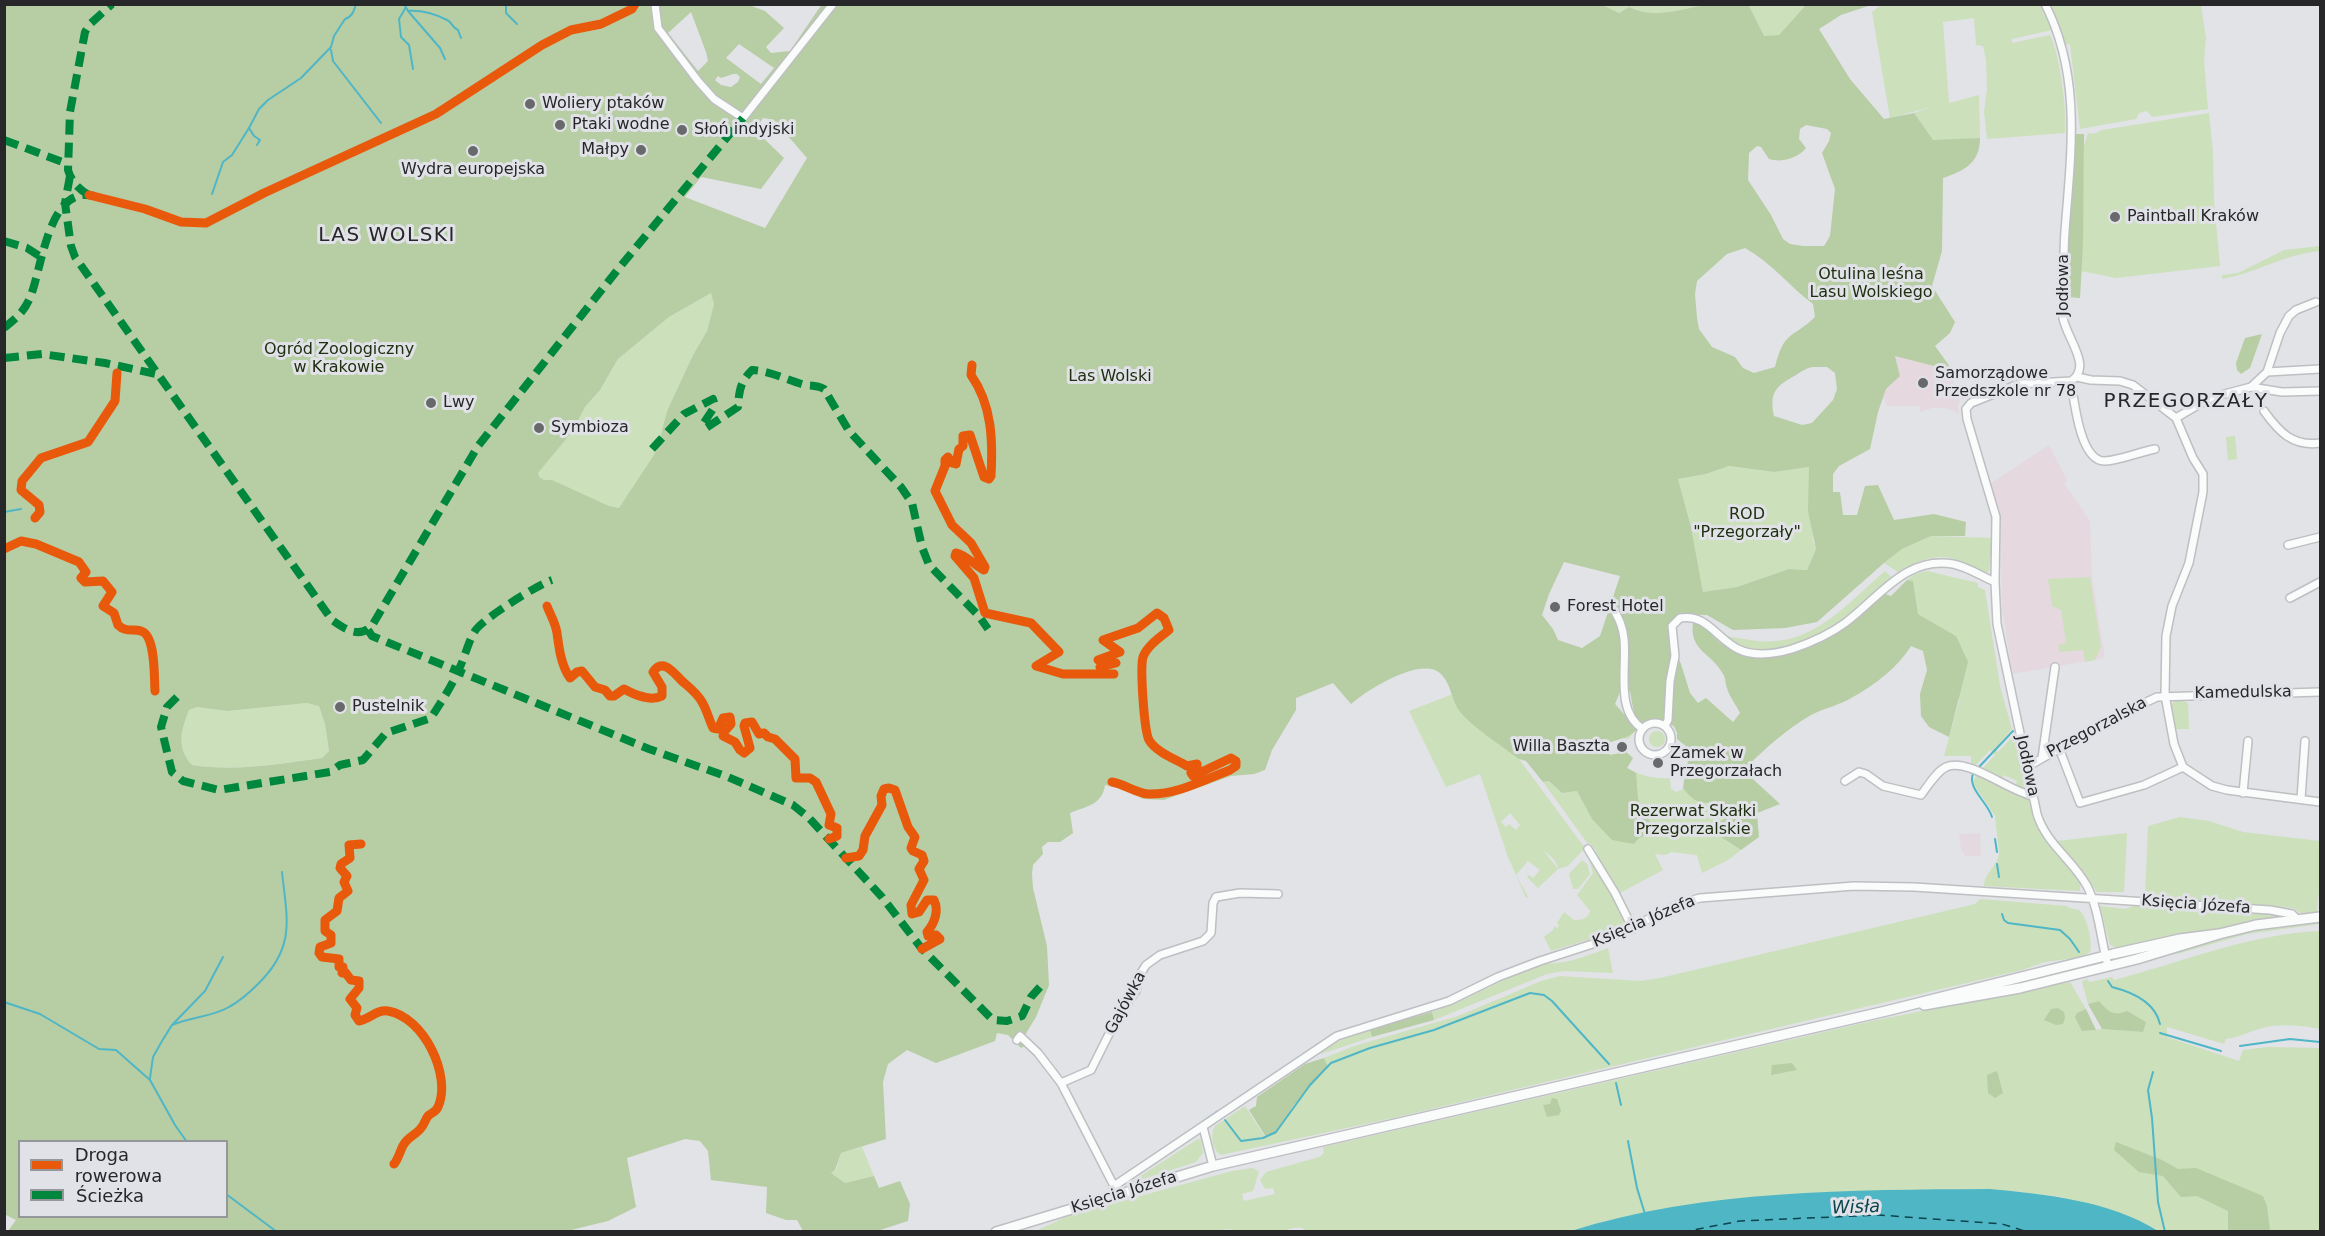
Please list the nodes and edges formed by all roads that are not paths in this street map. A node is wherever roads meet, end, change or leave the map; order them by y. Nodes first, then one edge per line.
1 (655, 4) edge
2 (833, 4) edge
3 (2045, 4) edge
4 (2316, 302) dead end
5 (2320, 369) edge
6 (2267, 372) junction
7 (2074, 379) junction
8 (2251, 387) junction
9 (2320, 391) edge
10 (2264, 411) dead end
11 (2176, 417) junction
12 (2320, 443) edge
13 (2155, 448) dead end
14 (2320, 537) edge
15 (2288, 545) dead end
16 (1995, 582) junction
17 (2320, 582) edge
18 (2290, 598) dead end
19 (1613, 608) dead end
20 (2055, 667) dead end
21 (2320, 692) edge
22 (2165, 695) junction
23 (1665, 726) junction
24 (1643, 729) junction
25 (2248, 741) dead end
26 (2305, 741) dead end
27 (2059, 748) junction
28 (2042, 758) junction
29 (2027, 767) junction
30 (2183, 767) junction
31 (1845, 781) dead end
32 (2243, 793) junction
33 (2033, 796) junction
34 (2301, 799) junction
35 (2320, 802) edge
36 (1587, 849) dead end
37 (1278, 894) dead end
38 (2092, 899) junction
39 (2320, 917) edge
40 (2298, 920) junction
41 (1633, 928) junction
42 (2107, 961) junction
43 (1886, 1011) junction
44 (1017, 1040) dead end
45 (1061, 1083) junction
46 (1203, 1127) junction
47 (1214, 1166) junction
48 (996, 1232) edge

1 - 2 street
3 - 7 street, Jodłowa
4 - 6 street
5 - 6 street
6 - 8 street
7 - 11 street
7 - 13 street
7 - 16 street, Jodłowa
8 - 9 street
8 - 11 street
10 - 12 street
11 - 22 street, Przegorzalska
14 - 15 street
16 - 23 street
16 - 29 street, Jodłowa
17 - 18 street
19 - 24 street
20 - 28 street
21 - 22 street, Kamedulska
22 - 27 street, Przegorzalska
22 - 30 street
23 - 24 street
23 - 24 street
25 - 32 street
26 - 34 street
27 - 28 street, Przegorzalska
27 - 30 street
28 - 29 street, Przegorzalska
29 - 33 street, Jodłowa
30 - 32 street
31 - 33 street
32 - 34 street
33 - 38 street, Jodłowa
34 - 35 street
36 - 41 street
37 - 45 street, Gajówka
38 - 40 street, Księcia Józefa
38 - 41 street, Księcia Józefa
38 - 42 street
39 - 40 main road, Księcia Józefa
40 - 42 main road, Księcia Józefa
41 - 46 street, Księcia Józefa
42 - 43 main road
42 - 43 main road, Księcia Józefa
43 - 47 main road, Księcia Józefa
44 - 45 street
45 - 46 street, Księcia Józefa
46 - 47 street
47 - 48 main road, Księcia Józefa

